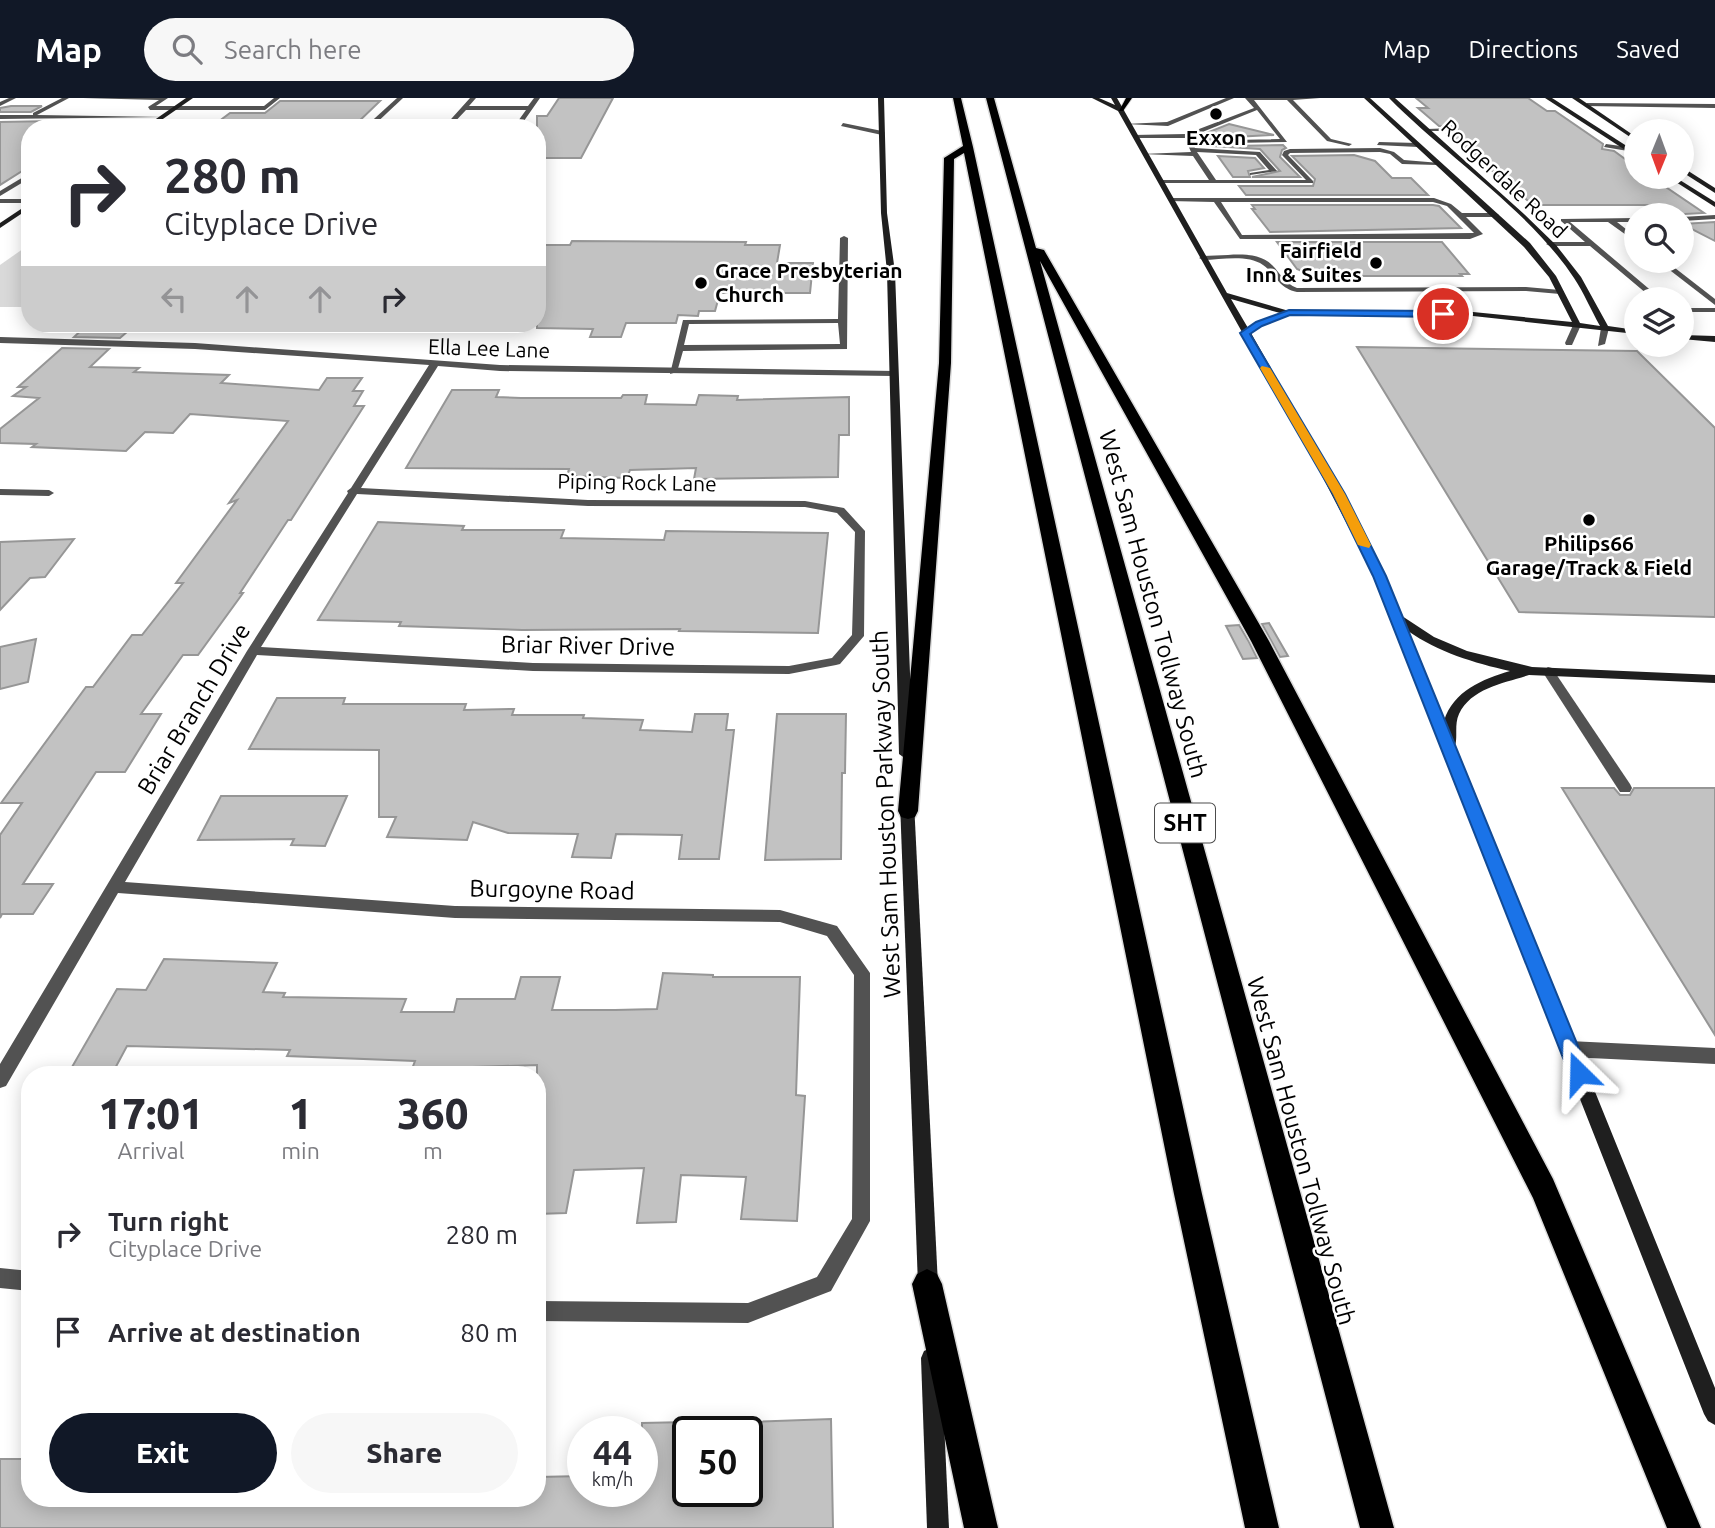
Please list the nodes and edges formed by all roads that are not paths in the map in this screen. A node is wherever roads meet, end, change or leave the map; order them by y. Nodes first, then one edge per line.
1 (13, 98) edge
2 (66, 98) edge
3 (86, 98) edge
4 (102, 98) edge
5 (117, 98) edge
6 (133, 98) edge
7 (150, 98) edge
8 (166, 98) edge
9 (190, 98) edge
10 (239, 98) edge
11 (277, 98) edge
12 (400, 98) edge
13 (473, 98) edge
14 (537, 98) edge
15 (957, 98) edge
16 (1096, 98) edge
17 (1114, 98) edge
18 (1129, 98) edge
19 (1231, 98) edge
20 (1242, 98) edge
21 (1317, 98) edge
22 (1367, 98) edge
23 (1392, 98) edge
24 (1548, 98) edge
25 (1575, 98) edge
26 (1253, 99) edge
27 (1288, 99) edge
28 (884, 100) edge
29 (0, 104) edge
30 (1587, 106) junction
31 (1715, 106) edge
32 (993, 107) edge
33 (175, 108) junction
34 (225, 108) junction
35 (464, 108) junction
36 (530, 108) junction
37 (1258, 108) junction
38 (1121, 110) junction
39 (0, 117) edge
40 (30, 117) junction
41 (163, 117) junction
42 (160, 119) edge
43 (377, 119) edge
44 (454, 119) edge
45 (522, 119) edge
46 (843, 125) dead end
47 (1132, 130) junction
48 (1455, 130) dead end
49 (1427, 131) junction
50 (1624, 131) edge
51 (882, 133) junction
52 (1188, 139) junction
53 (1203, 141) dead end
54 (1229, 142) dead end
55 (1418, 145) junction
56 (1443, 145) junction
57 (1606, 146) dead end
58 (968, 147) junction
59 (1622, 150) joint
60 (1194, 152) junction
61 (1145, 155) junction
62 (1437, 163) junction
63 (1209, 174) junction
64 (1694, 177) edge
65 (21, 181) edge
66 (1161, 182) junction
67 (1214, 182) junction
68 (1690, 189) edge
69 (1715, 191) edge
70 (0, 194) edge
71 (1171, 200) junction
72 (1216, 200) junction
73 (0, 201) edge
74 (21, 202) edge
75 (1715, 205) edge
76 (21, 210) edge
77 (1460, 215) junction
78 (1496, 215) junction
79 (1522, 215) junction
80 (1715, 217) edge
81 (1694, 218) edge
82 (1610, 220) junction
83 (1624, 220) edge
84 (1024, 223) junction
85 (0, 226) edge
86 (1624, 231) edge
87 (844, 238) dead end
88 (1550, 244) junction
89 (1591, 244) junction
90 (1203, 258) junction
91 (1677, 273) edge
92 (1643, 287) edge
93 (1560, 292) junction
94 (1223, 294) junction
95 (1715, 303) edge
96 (1694, 310) edge
97 (1715, 310) edge
98 (1289, 313) junction
99 (842, 321) junction
100 (1577, 325) junction
101 (1605, 328) junction
102 (1624, 330) edge
103 (1245, 333) junction
104 (1694, 338) edge
105 (1715, 339) edge
106 (0, 340) edge
107 (1569, 343) dead end
108 (1601, 344) dead end
109 (679, 348) junction
110 (434, 365) junction
111 (673, 372) junction
112 (893, 373) junction
113 (352, 491) junction
114 (0, 492) edge
115 (49, 493) dead end
116 (859, 583) joint
117 (1396, 615) junction
118 (253, 651) junction
119 (1532, 671) junction
120 (1548, 671) junction
121 (1715, 679) edge
122 (1456, 765) junction
123 (1625, 788) dead end
124 (908, 811) junction
125 (115, 887) junction
126 (1569, 1049) junction
127 (1715, 1056) edge
128 (0, 1080) edge
129 (0, 1278) edge
130 (21, 1280) edge
131 (928, 1284) junction
132 (546, 1311) edge
133 (1715, 1414) edge
134 (938, 1528) edge
135 (981, 1528) edge
136 (1262, 1528) edge
137 (1377, 1528) edge
138 (1684, 1528) edge

1 - 29 street
2 - 40 street
3 - 4 street
4 - 5 street
5 - 6 street
6 - 7 street
7 - 8 street
8 - 33 street
9 - 33 main road
10 - 34 street
11 - 34 street
12 - 43 street
13 - 35 street
14 - 36 street
15 - 58 highway
16 - 38 main road
17 - 38 main road
18 - 38 main road
19 - 47 street
20 - 26 street
21 - 27 street
22 - 55 main road, Rodgerdale Road
23 - 49 main road, Rodgerdale Road
24 - 59 main road
25 - 30 main road
26 - 27 street
26 - 37 street
27 - 55 street
28 - 51 main road, West Sam Houston Parkway South
30 - 31 street
30 - 50 main road
32 - 84 highway, West Sam Houston Tollway South / SHT
33 - 34 street
33 - 41 main road
35 - 36 street
35 - 44 street
36 - 45 street
37 - 52 street
37 - 54 street
38 - 47 main road
39 - 40 street
40 - 41 street
41 - 42 main road
46 - 51 street
47 - 52 street
47 - 61 main road
48 - 49 street
49 - 56 main road, Rodgerdale Road
51 - 112 main road, West Sam Houston Parkway South
52 - 53 street
52 - 60 street
55 - 56 main road
55 - 62 main road, Rodgerdale Road
56 - 79 main road, Rodgerdale Road
57 - 59 street
58 - 124 highway
58 - 136 highway
60 - 61 street
60 - 63 street
60 - 63 street
61 - 66 main road
62 - 67 street
62 - 78 main road, Rodgerdale Road
63 - 67 street
64 - 69 main road
65 - 70 street
66 - 67 street
66 - 71 main road
68 - 75 main road
71 - 72 street
71 - 90 main road
72 - 77 street
72 - 77 street
73 - 74 street
76 - 85 main road
77 - 78 street
78 - 79 main road
78 - 93 main road, Rodgerdale Road
79 - 88 main road, Rodgerdale Road
80 - 81 street
82 - 83 street
82 - 86 street
82 - 89 street
84 - 137 highway, West Sam Houston Tollway South / SHT
84 - 138 highway
87 - 99 street
88 - 89 street
88 - 101 main road, Rodgerdale Road
89 - 92 street
90 - 93 street
90 - 94 main road
91 - 95 street
93 - 100 main road, Rodgerdale Road
94 - 98 main road
94 - 103 main road
96 - 97 street
98 - 100 main road
98 - 103 main road
99 - 109 street
99 - 109 street
100 - 101 main road
100 - 107 street
101 - 102 main road
101 - 108 street
103 - 117 main road
104 - 105 main road
106 - 110 street, Ella Lee Lane
109 - 111 street
110 - 111 street, Ella Lee Lane
110 - 113 street, Briar Branch Drive
111 - 112 street, Ella Lee Lane
112 - 124 main road, West Sam Houston Parkway South
113 - 116 street, Piping Rock Lane
113 - 118 street, Briar Branch Drive
114 - 115 street
116 - 118 street, Briar River Drive
117 - 119 main road
117 - 122 main road
118 - 125 street, Briar Branch Drive
119 - 120 main road
119 - 122 main road
120 - 121 main road
120 - 123 street
122 - 126 main road
124 - 131 main road, West Sam Houston Parkway South
125 - 128 street, Briar Branch Drive
125 - 132 street, Burgoyne Road
126 - 127 street
126 - 133 main road
129 - 130 street
131 - 134 main road, West Sam Houston Parkway South
131 - 135 highway

